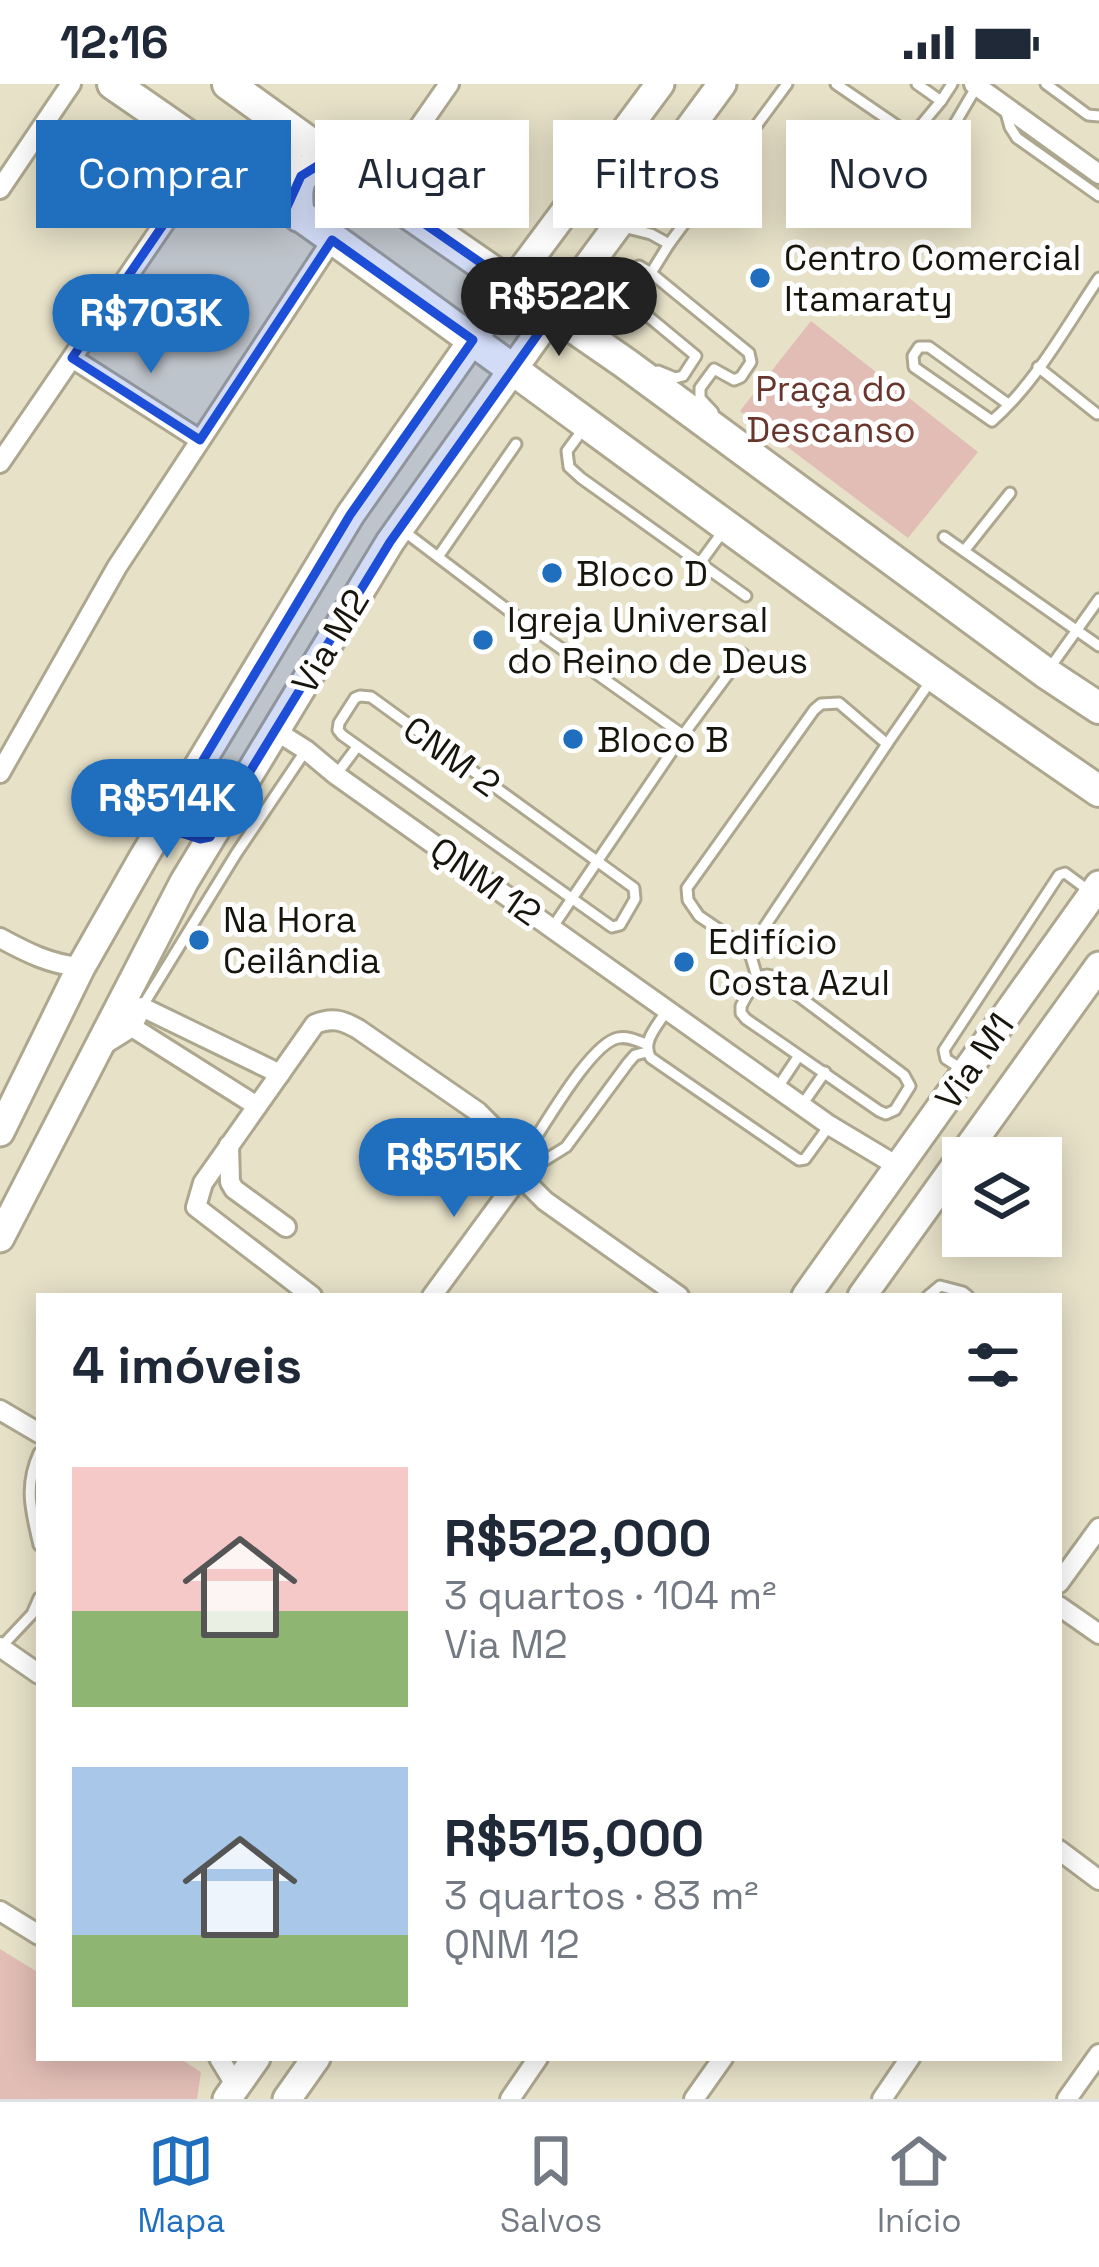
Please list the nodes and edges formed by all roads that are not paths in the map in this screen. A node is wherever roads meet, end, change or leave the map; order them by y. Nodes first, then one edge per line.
1 (71, 84) edge
2 (113, 84) edge
3 (449, 84) edge
4 (660, 84) edge
5 (722, 84) edge
6 (787, 84) edge
7 (836, 84) edge
8 (917, 84) edge
9 (952, 84) edge
10 (1046, 84) edge
11 (975, 85) edge
12 (245, 89) edge
13 (940, 101) junction
14 (1005, 106) junction
15 (1099, 116) edge
16 (166, 120) edge
17 (278, 120) edge
18 (424, 120) edge
19 (695, 120) edge
20 (955, 120) edge
21 (315, 165) edge
22 (1099, 174) edge
23 (0, 189) edge
24 (1099, 196) edge
25 (291, 210) edge
26 (299, 216) junction
27 (161, 228) edge
28 (430, 228) edge
29 (616, 228) edge
30 (635, 228) edge
31 (332, 240) junction
32 (669, 244) junction
33 (650, 272) junction
34 (1099, 278) edge
35 (513, 284) junction
36 (553, 313) junction
37 (472, 340) junction
38 (696, 356) junction
39 (72, 358) junction
40 (625, 362) junction
41 (1038, 367) junction
42 (714, 369) junction
43 (513, 371) junction
44 (1008, 404) junction
45 (1097, 414) edge
46 (587, 424) junction
47 (722, 433) junction
48 (200, 440) junction
49 (516, 444) dead end
50 (0, 464) edge
51 (1010, 493) dead end
52 (350, 515) junction
53 (728, 525) junction
54 (395, 536) junction
55 (944, 537) dead end
56 (964, 551) junction
57 (438, 557) junction
58 (700, 563) junction
59 (746, 596) dead end
60 (1099, 599) edge
61 (1076, 628) junction
62 (1099, 646) edge
63 (743, 654) dead end
64 (1046, 673) junction
65 (933, 677) junction
66 (1099, 708) edge
67 (276, 731) junction
68 (683, 735) junction
69 (887, 744) junction
70 (357, 747) junction
71 (306, 750) junction
72 (0, 773) edge
73 (336, 775) junction
74 (1099, 791) edge
75 (172, 812) junction
76 (206, 844) junction
77 (143, 858) junction
78 (597, 861) junction
79 (231, 862) junction
80 (184, 882) junction
81 (1096, 889) edge
82 (573, 898) junction
83 (181, 918) junction
84 (552, 928) junction
85 (0, 938) edge
86 (749, 950) junction
87 (1099, 966) edge
88 (81, 968) junction
89 (758, 977) junction
90 (1028, 983) junction
91 (142, 1007) junction
92 (667, 1010) junction
93 (132, 1027) junction
94 (100, 1047) junction
95 (646, 1048) junction
96 (798, 1057) junction
97 (825, 1072) junction
98 (280, 1074) junction
99 (963, 1077) junction
100 (778, 1088) junction
101 (1007, 1095) junction
102 (802, 1105) junction
103 (257, 1106) junction
104 (830, 1126) junction
105 (0, 1132) edge
106 (533, 1142) dead end
107 (229, 1145) junction
108 (898, 1167) junction
109 (520, 1175) junction
110 (286, 1227) dead end
111 (0, 1238) edge
112 (892, 1253) junction
113 (828, 1267) junction
114 (308, 1293) edge
115 (434, 1293) edge
116 (675, 1293) edge
117 (808, 1293) edge
118 (848, 1293) edge
119 (864, 1293) edge
120 (932, 1293) edge
121 (964, 1293) edge
122 (0, 1410) edge
123 (36, 1431) edge
124 (36, 1459) edge
125 (1099, 1528) edge
126 (36, 1531) edge
127 (1062, 1579) edge
128 (36, 1605) edge
129 (1062, 1608) edge
130 (1099, 1634) edge
131 (0, 1647) edge
132 (36, 1671) edge
133 (1062, 1852) edge
134 (1099, 1880) edge
135 (0, 1912) edge
136 (36, 1933) edge
137 (1099, 2054) edge
138 (220, 2061) edge
139 (254, 2061) edge
140 (314, 2061) edge
141 (536, 2061) edge
142 (721, 2061) edge
143 (908, 2061) edge
144 (231, 2093) edge
145 (287, 2099) edge
146 (510, 2099) edge
147 (694, 2099) edge
148 (882, 2099) edge
149 (1067, 2099) edge

1 - 23 street
2 - 16 main road
3 - 18 street
4 - 35 main road
5 - 19 main road, Via M2
6 - 32 lane
7 - 13 lane
8 - 13 lane
9 - 13 lane
10 - 15 lane
11 - 14 street
11 - 20 lane
12 - 17 main road
14 - 22 street
14 - 24 lane
21 - 26 main road
25 - 26 main road
26 - 31 main road
27 - 39 street
28 - 35 main road
29 - 36 main road, Via M2
30 - 32 lane
31 - 37 main road
31 - 48 street
32 - 33 lane
33 - 38 lane
33 - 42 lane
34 - 41 lane
35 - 36 main road
35 - 37 main road
36 - 40 main road
36 - 43 main road, Via M2
37 - 43 main road
37 - 52 main road
38 - 40 lane
38 - 42 lane
39 - 48 street
39 - 50 street
40 - 47 main road
41 - 44 lane
41 - 45 lane
42 - 47 lane
43 - 46 main road
43 - 54 main road, Via M2
44 - 44 lane
46 - 53 main road
46 - 58 lane
47 - 64 main road
48 - 72 street
49 - 57 lane
51 - 56 lane
52 - 54 main road
52 - 75 main road
53 - 58 lane
53 - 65 main road
54 - 57 lane
54 - 67 main road, Via M2
55 - 56 lane
56 - 61 lane
57 - 68 lane
58 - 59 lane
60 - 61 lane
61 - 62 lane
61 - 64 lane
63 - 68 lane
64 - 66 main road
65 - 69 lane
65 - 74 main road
67 - 71 street, QNM 12
67 - 76 main road, Via M2
68 - 78 lane
69 - 86 lane
69 - 86 lane
70 - 73 lane, CNM 2
70 - 78 lane, CNM 2
70 - 82 lane, CNM 2
71 - 73 street, QNM 12
71 - 79 lane
73 - 84 street, QNM 12
75 - 76 main road
75 - 77 main road
76 - 79 lane
76 - 80 main road, Via M2
77 - 80 main road
77 - 88 main road
78 - 82 lane
78 - 82 lane, CNM 2
79 - 83 lane
80 - 83 main road, Via M2
81 - 90 main road, Via M1
81 - 99 lane
82 - 84 lane
83 - 91 lane
83 - 94 main road, Via M2
84 - 92 street, QNM 12
85 - 88 street
86 - 89 lane
87 - 101 main road, Via M1
88 - 105 main road
89 - 96 lane
89 - 97 lane
90 - 99 main road, Via M1
90 - 101 main road
91 - 93 street
91 - 98 street
92 - 95 lane
92 - 100 street, QNM 12
93 - 94 street
93 - 103 street
94 - 111 main road, Via M2
95 - 104 lane
95 - 106 lane
95 - 109 lane
96 - 97 lane
96 - 100 lane
97 - 102 lane
98 - 103 street
98 - 109 street
99 - 108 main road, Via M1
99 - 112 main road
100 - 102 street, QNM 12
101 - 112 main road, Via M1
102 - 104 street, QNM 12
103 - 107 street
104 - 108 street, QNM 12
107 - 110 street
107 - 114 street
108 - 113 main road, Via M1
109 - 115 street
109 - 116 street
112 - 119 main road, Via M1
113 - 117 main road, Via M1
113 - 118 main road
120 - 121 lane
122 - 123 street
124 - 126 lane
125 - 127 street
128 - 131 lane
129 - 130 street
131 - 132 street
133 - 134 street
135 - 136 street
137 - 149 street
138 - 144 street
139 - 144 main road
140 - 145 main road
141 - 146 street
142 - 147 street
143 - 148 street

